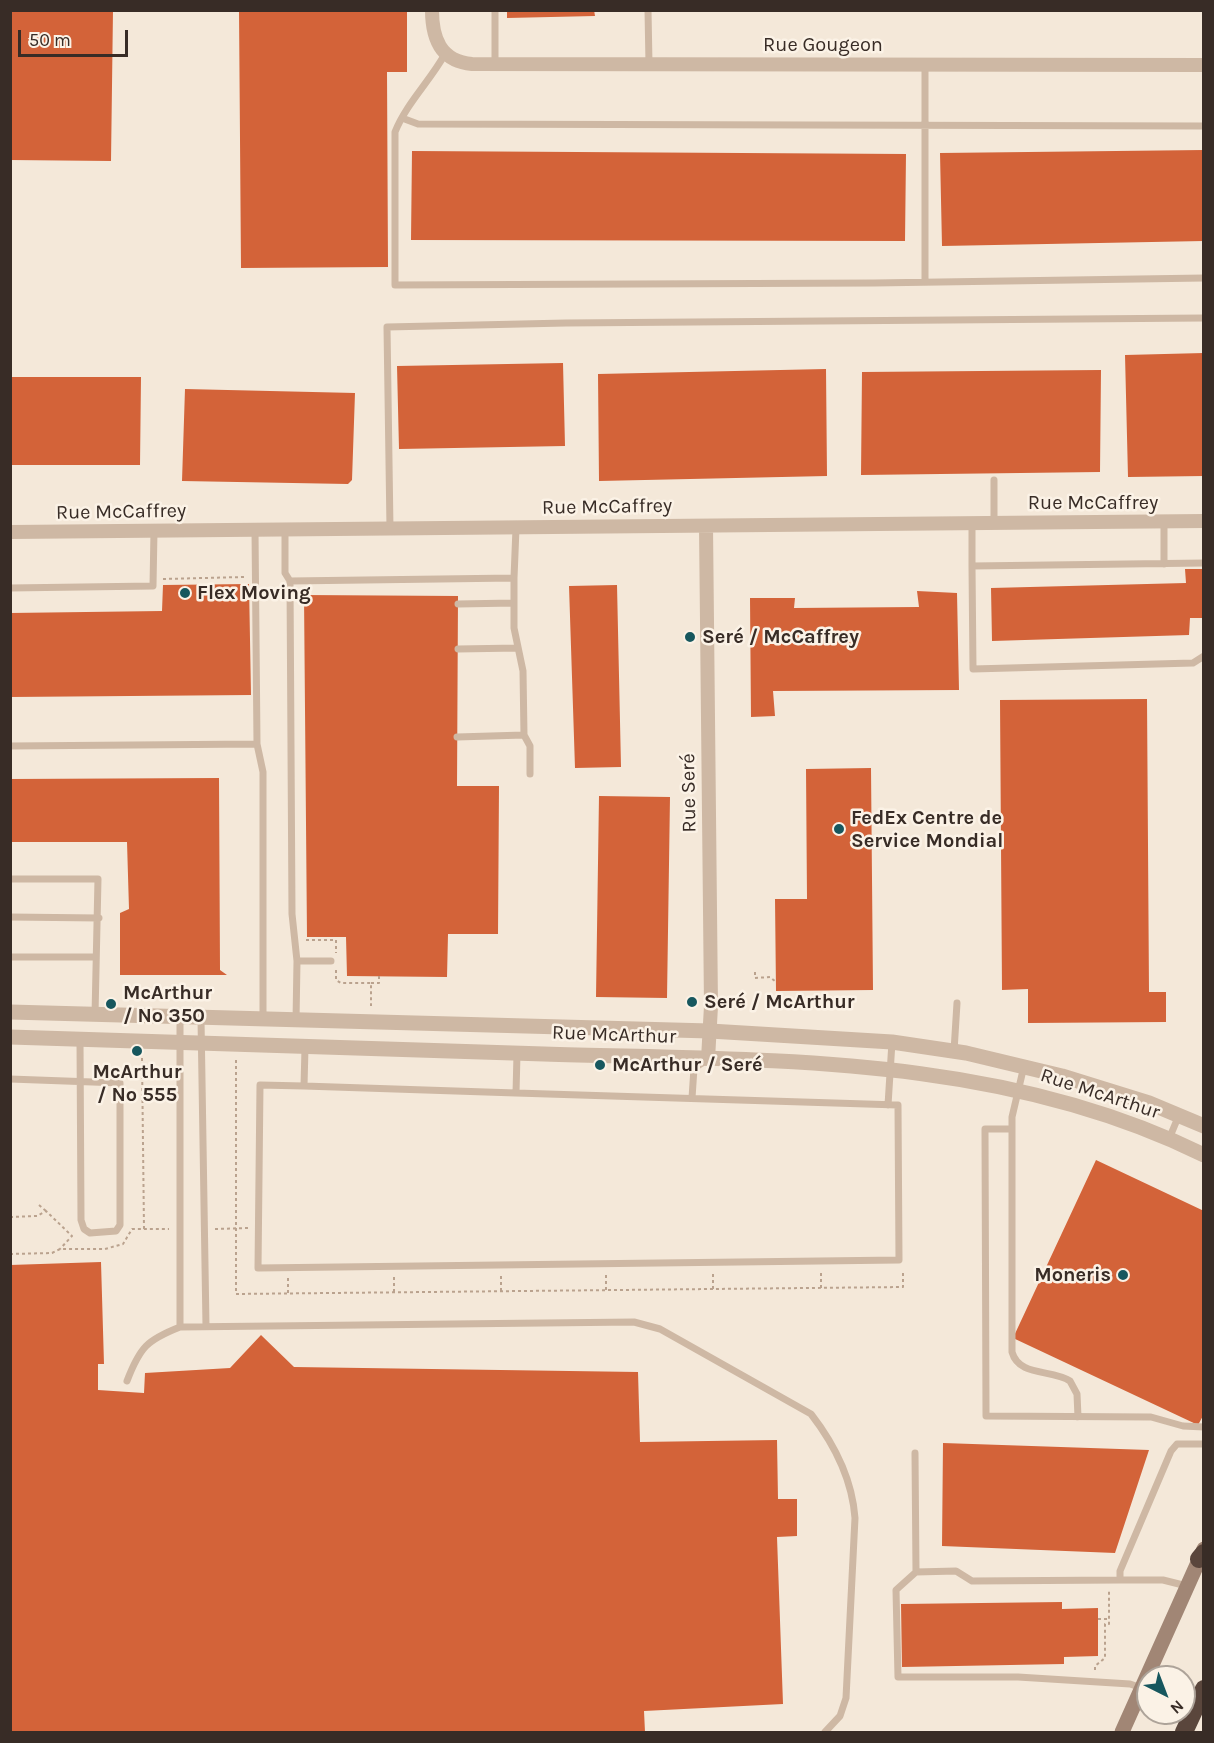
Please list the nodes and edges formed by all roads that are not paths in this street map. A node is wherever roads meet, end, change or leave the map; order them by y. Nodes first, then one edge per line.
1 (432, 10) edge
2 (495, 10) edge
3 (648, 10) edge
4 (445, 54) junction
5 (495, 64) junction
6 (649, 64) junction
7 (925, 64) junction
8 (1203, 65) edge
9 (402, 118) junction
10 (925, 125) junction
11 (1203, 126) edge
12 (1203, 278) edge
13 (925, 282) junction
14 (1203, 318) edge
15 (994, 480) dead end
16 (1203, 521) edge
17 (1164, 522) junction
18 (972, 523) junction
19 (994, 523) junction
20 (706, 526) junction
21 (516, 528) junction
22 (390, 529) junction
23 (255, 530) junction
24 (285, 530) junction
25 (154, 531) junction
26 (10, 532) edge
27 (1203, 563) edge
28 (1164, 564) junction
29 (972, 566) junction
30 (514, 578) junction
31 (290, 581) junction
32 (10, 588) edge
33 (514, 603) junction
34 (458, 604) dead end
35 (518, 648) junction
36 (458, 649) dead end
37 (1203, 656) edge
38 (524, 735) junction
39 (457, 737) dead end
40 (257, 744) junction
41 (10, 746) edge
42 (530, 774) dead end
43 (10, 879) edge
44 (10, 917) edge
45 (99, 918) junction
46 (10, 957) edge
47 (95, 957) junction
48 (331, 961) dead end
49 (297, 962) junction
50 (957, 1003) dead end
51 (10, 1012) edge
52 (94, 1015) junction
53 (180, 1018) junction
54 (201, 1019) junction
55 (263, 1020) junction
56 (296, 1021) junction
57 (710, 1031) junction
58 (10, 1037) edge
59 (80, 1040) junction
60 (892, 1042) junction
61 (181, 1044) junction
62 (201, 1045) junction
63 (305, 1048) junction
64 (954, 1051) junction
65 (517, 1054) junction
66 (708, 1059) junction
67 (1024, 1066) junction
68 (889, 1068) junction
69 (10, 1079) edge
70 (80, 1081) junction
71 (304, 1086) junction
72 (1018, 1089) junction
73 (516, 1093) junction
74 (692, 1098) junction
75 (888, 1105) junction
76 (1179, 1115) junction
77 (1203, 1126) edge
78 (1012, 1129) junction
79 (1169, 1138) junction
80 (1203, 1155) edge
81 (206, 1326) junction
82 (180, 1327) junction
83 (127, 1381) dead end
84 (1078, 1417) junction
85 (1203, 1427) edge
86 (1203, 1444) edge
87 (915, 1453) dead end
88 (1202, 1553) edge
89 (916, 1572) junction
90 (1119, 1580) junction
91 (1187, 1587) junction
92 (1152, 1665) edge
93 (1136, 1686) edge
94 (1203, 1689) edge
95 (1136, 1701) edge
96 (825, 1732) edge
97 (1122, 1732) edge
98 (1184, 1732) edge

1 - 4 street
2 - 5 lane
3 - 6 lane
4 - 5 street, Rue Gougeon
4 - 9 lane
5 - 6 street, Rue Gougeon
6 - 7 street, Rue Gougeon
7 - 8 street, Rue Gougeon
7 - 10 lane
9 - 10 lane
9 - 13 lane
10 - 11 lane
10 - 13 lane
12 - 13 lane
14 - 22 lane
15 - 19 lane
16 - 17 street, Rue McCaffrey
17 - 19 street, Rue McCaffrey
17 - 28 lane
18 - 19 street, Rue McCaffrey
18 - 20 street, Rue McCaffrey
18 - 29 lane
20 - 21 street, Rue McCaffrey
20 - 57 street, Rue Seré
21 - 22 street, Rue McCaffrey
21 - 30 lane
22 - 24 street, Rue McCaffrey
23 - 24 street, Rue McCaffrey
23 - 25 street, Rue McCaffrey
23 - 40 lane
24 - 31 lane
25 - 26 street, Rue McCaffrey
25 - 32 lane
27 - 28 lane
28 - 29 lane
29 - 37 lane
30 - 31 lane
30 - 33 lane
31 - 49 lane
33 - 34 lane
33 - 35 lane
35 - 36 lane
35 - 38 lane
38 - 39 lane
38 - 42 lane
40 - 41 lane
40 - 55 lane
43 - 45 lane
44 - 45 lane
45 - 47 lane
46 - 47 lane
47 - 52 lane
48 - 49 lane
49 - 56 lane
50 - 64 lane
51 - 52 street, Rue McArthur
52 - 53 street, Rue McArthur
53 - 54 street, Rue McArthur
53 - 61 lane
54 - 55 street, Rue McArthur
54 - 62 lane
55 - 56 street, Rue McArthur
56 - 57 street, Rue McArthur
57 - 60 street, Rue McArthur
57 - 66 street, Rue Seré
58 - 59 street, Rue McArthur
59 - 61 street, Rue McArthur
59 - 70 lane
60 - 64 street, Rue McArthur
60 - 68 lane
61 - 62 street, Rue McArthur
61 - 82 lane
62 - 63 street, Rue McArthur
62 - 81 lane
63 - 65 street, Rue McArthur
63 - 71 lane
64 - 67 street, Rue McArthur
65 - 66 street, Rue McArthur
65 - 73 lane
66 - 68 street, Rue McArthur
66 - 74 lane
67 - 72 lane
67 - 76 street, Rue McArthur
68 - 72 street, Rue McArthur
68 - 75 lane
69 - 70 lane
70 - 70 lane
71 - 73 lane
71 - 75 lane
72 - 78 lane
72 - 79 street, Rue McArthur
73 - 74 lane
74 - 75 lane
76 - 77 street, Rue McArthur
76 - 79 lane
78 - 84 lane
78 - 84 lane
79 - 80 street, Rue McArthur
81 - 82 lane
81 - 96 lane
82 - 83 lane
84 - 85 lane
86 - 90 lane
87 - 89 lane
88 - 91 main road
89 - 90 lane
89 - 93 lane
90 - 91 lane
91 - 92 main road
94 - 98 highway
95 - 97 main road

